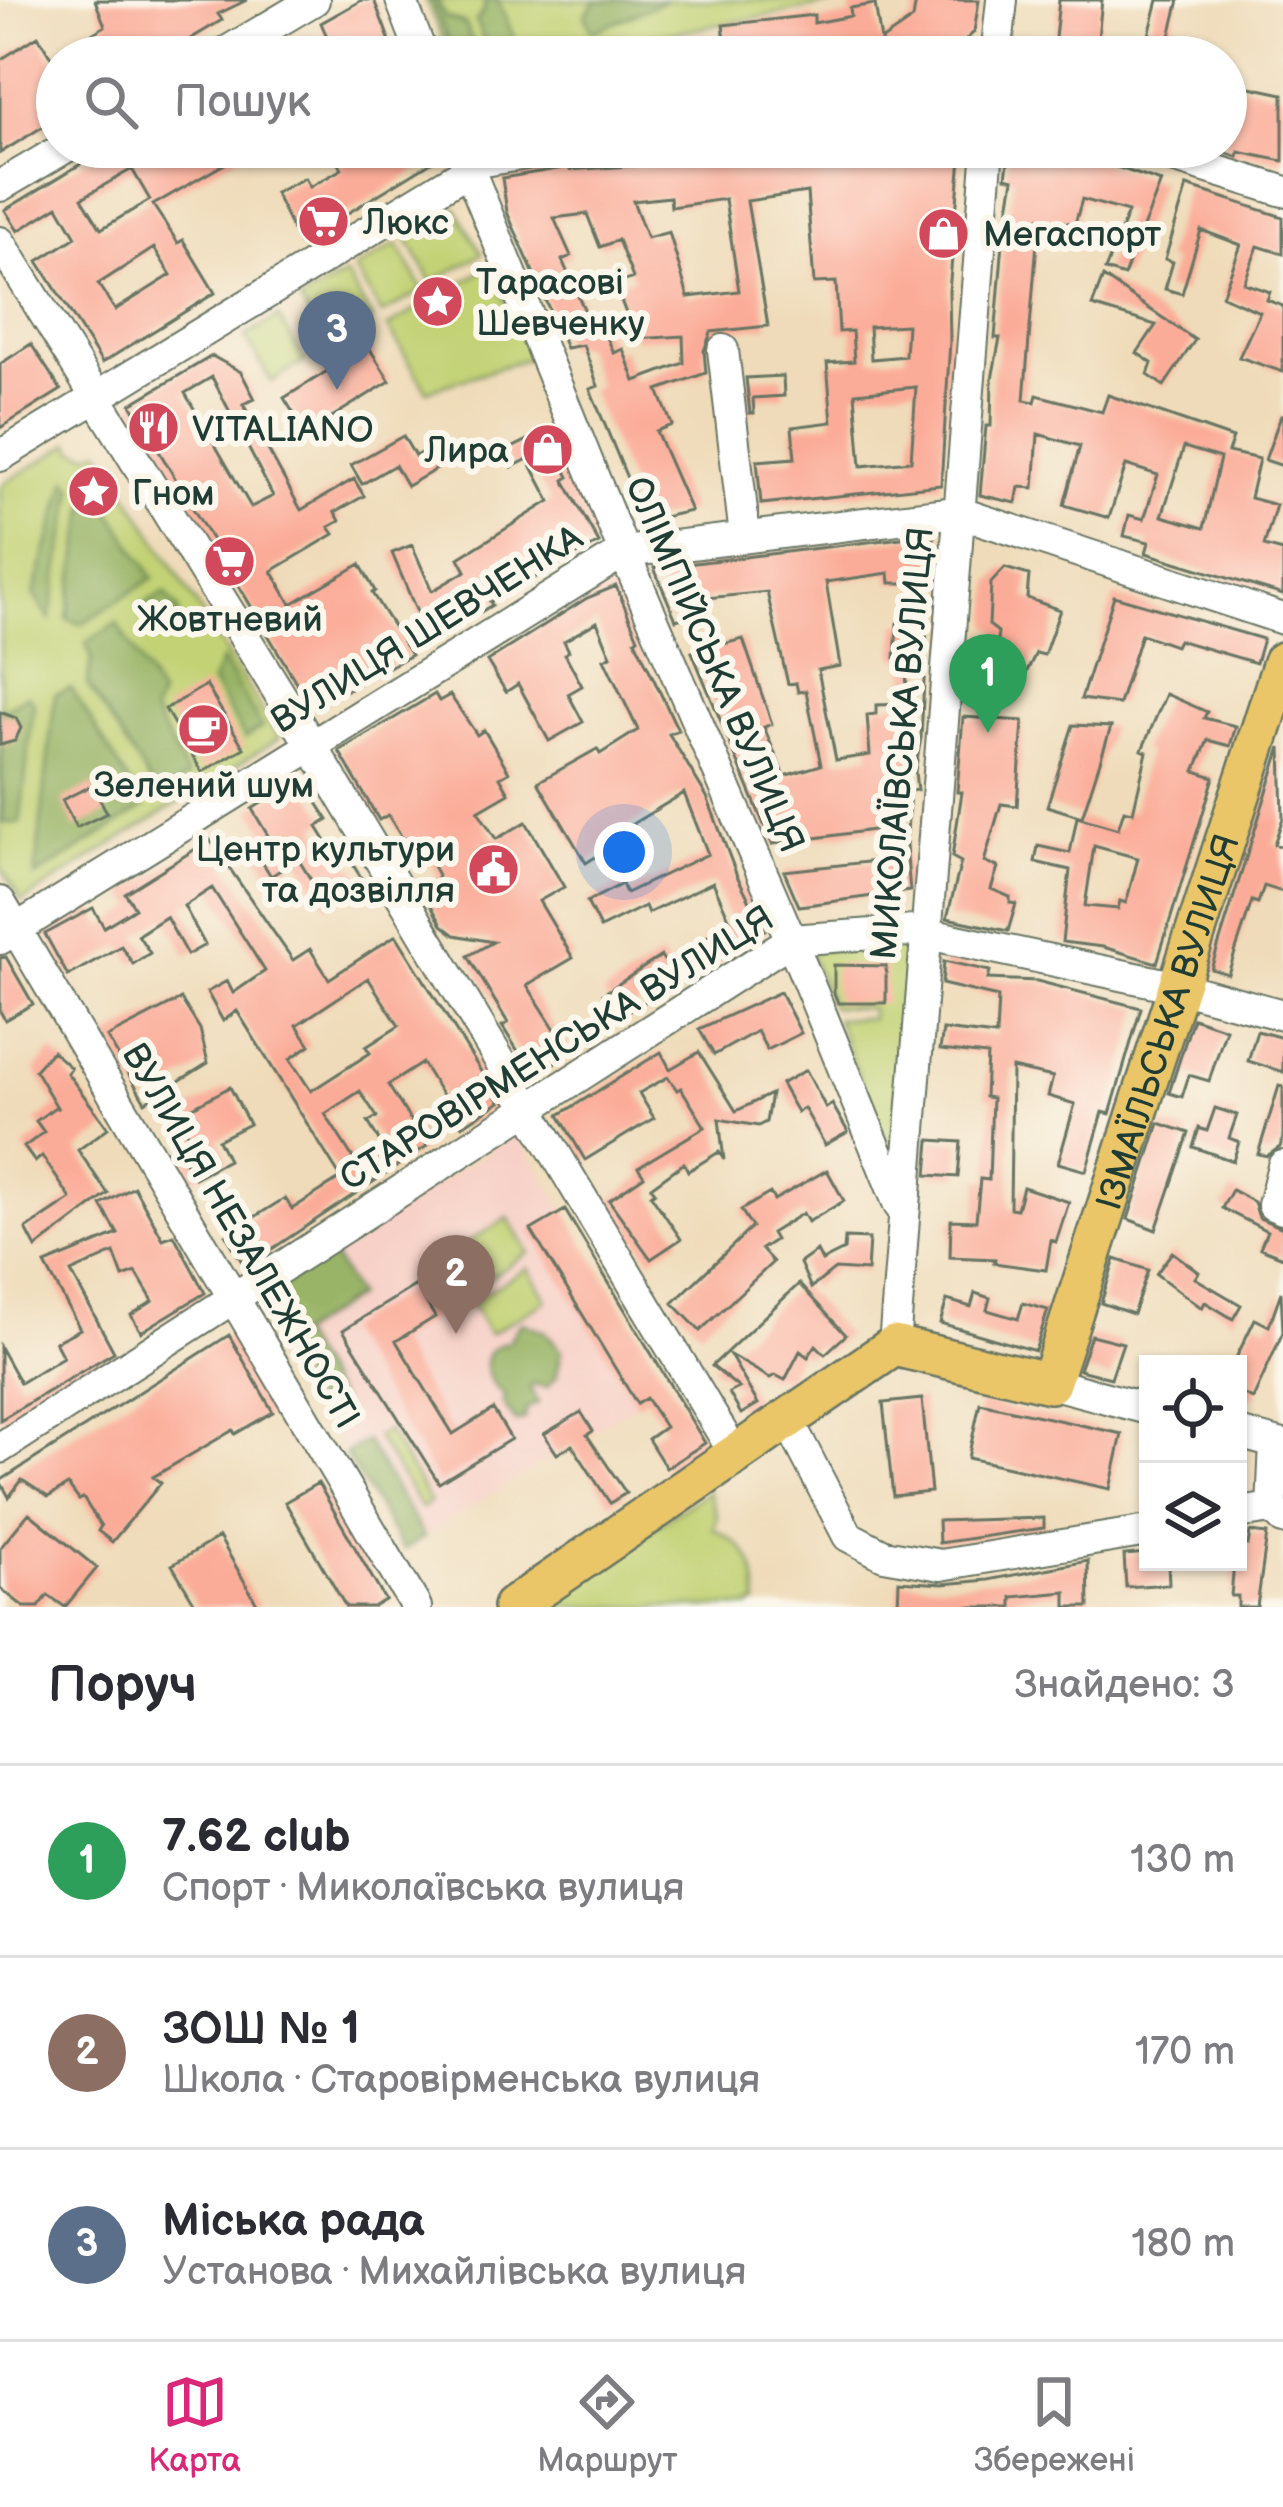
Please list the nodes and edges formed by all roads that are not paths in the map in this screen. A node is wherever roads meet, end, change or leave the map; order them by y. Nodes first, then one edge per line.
1 (314, 0) edge
2 (401, 0) edge
3 (1002, 0) edge
4 (253, 36) edge
5 (415, 36) edge
6 (998, 36) edge
7 (36, 165) edge
8 (450, 168) edge
9 (469, 168) edge
10 (986, 168) edge
11 (1209, 168) edge
12 (0, 186) edge
13 (1283, 190) edge
14 (0, 242) edge
15 (722, 350) dead end
16 (98, 398) junction
17 (0, 456) edge
18 (960, 514) junction
19 (745, 536) junction
20 (624, 552) junction
21 (1283, 619) edge
22 (1283, 662) edge
23 (313, 746) junction
24 (0, 902) edge
25 (8, 933) edge
26 (924, 934) junction
27 (791, 940) junction
28 (1178, 987) junction
29 (1283, 1015) edge
30 (528, 1109) junction
31 (1283, 1166) edge
32 (1283, 1209) edge
33 (902, 1211) junction
34 (232, 1298) junction
35 (894, 1346) junction
36 (1050, 1383) junction
37 (1139, 1407) edge
38 (787, 1418) junction
39 (1247, 1435) edge
40 (1279, 1444) edge
41 (0, 1448) edge
42 (736, 1456) junction
43 (1247, 1513) edge
44 (1278, 1514) edge
45 (1139, 1533) edge
46 (416, 1607) edge
47 (513, 1607) edge

1 - 4 street
2 - 5 street
3 - 6 street
7 - 12 street
8 - 16 street
9 - 20 street, ОЛІМПІЙСЬКА ВУЛИЦЯ
10 - 18 street, МИКОЛАЇВСЬКА ВУЛИЦЯ
11 - 13 street
14 - 16 street
15 - 19 street
16 - 17 street
16 - 23 street
18 - 19 street, ВУЛИЦЯ ШЕВЧЕНКА
18 - 21 street, ВУЛИЦЯ ШЕВЧЕНКА
18 - 26 street, МИКОЛАЇВСЬКА ВУЛИЦЯ
19 - 20 street, ВУЛИЦЯ ШЕВЧЕНКА
20 - 23 street, ВУЛИЦЯ ШЕВЧЕНКА
20 - 27 street, ОЛІМПІЙСЬКА ВУЛИЦЯ
22 - 28 main road, ІЗМАЇЛЬСЬКА ВУЛИЦЯ
23 - 25 street, ВУЛИЦЯ ШЕВЧЕНКА
23 - 30 street
24 - 25 street, ВУЛИЦЯ НЕЗАЛЕЖНОСТІ
25 - 34 street, ВУЛИЦЯ НЕЗАЛЕЖНОСТІ
26 - 27 street, СТАРОВІРМЕНСЬКА ВУЛИЦЯ
26 - 28 street, СТАРОВІРМЕНСЬКА ВУЛИЦЯ
26 - 33 street, МИКОЛАЇВСЬКА ВУЛИЦЯ
27 - 30 street, СТАРОВІРМЕНСЬКА ВУЛИЦЯ
27 - 33 street, ОЛІМПІЙСЬКА ВУЛИЦЯ
28 - 29 street, СТАРОВІРМЕНСЬКА ВУЛИЦЯ
28 - 36 main road, ІЗМАЇЛЬСЬКА ВУЛИЦЯ
30 - 34 street, СТАРОВІРМЕНСЬКА ВУЛИЦЯ
30 - 42 street
31 - 32 street
33 - 35 street, МИКОЛАЇВСЬКА ВУЛИЦЯ
34 - 41 street, СТАРОВІРМЕНСЬКА ВУЛИЦЯ
34 - 46 street, ВУЛИЦЯ НЕЗАЛЕЖНОСТІ
35 - 36 main road
35 - 38 main road
36 - 37 street
38 - 42 main road
38 - 45 street
39 - 40 street
40 - 44 street
42 - 47 main road
43 - 44 street

